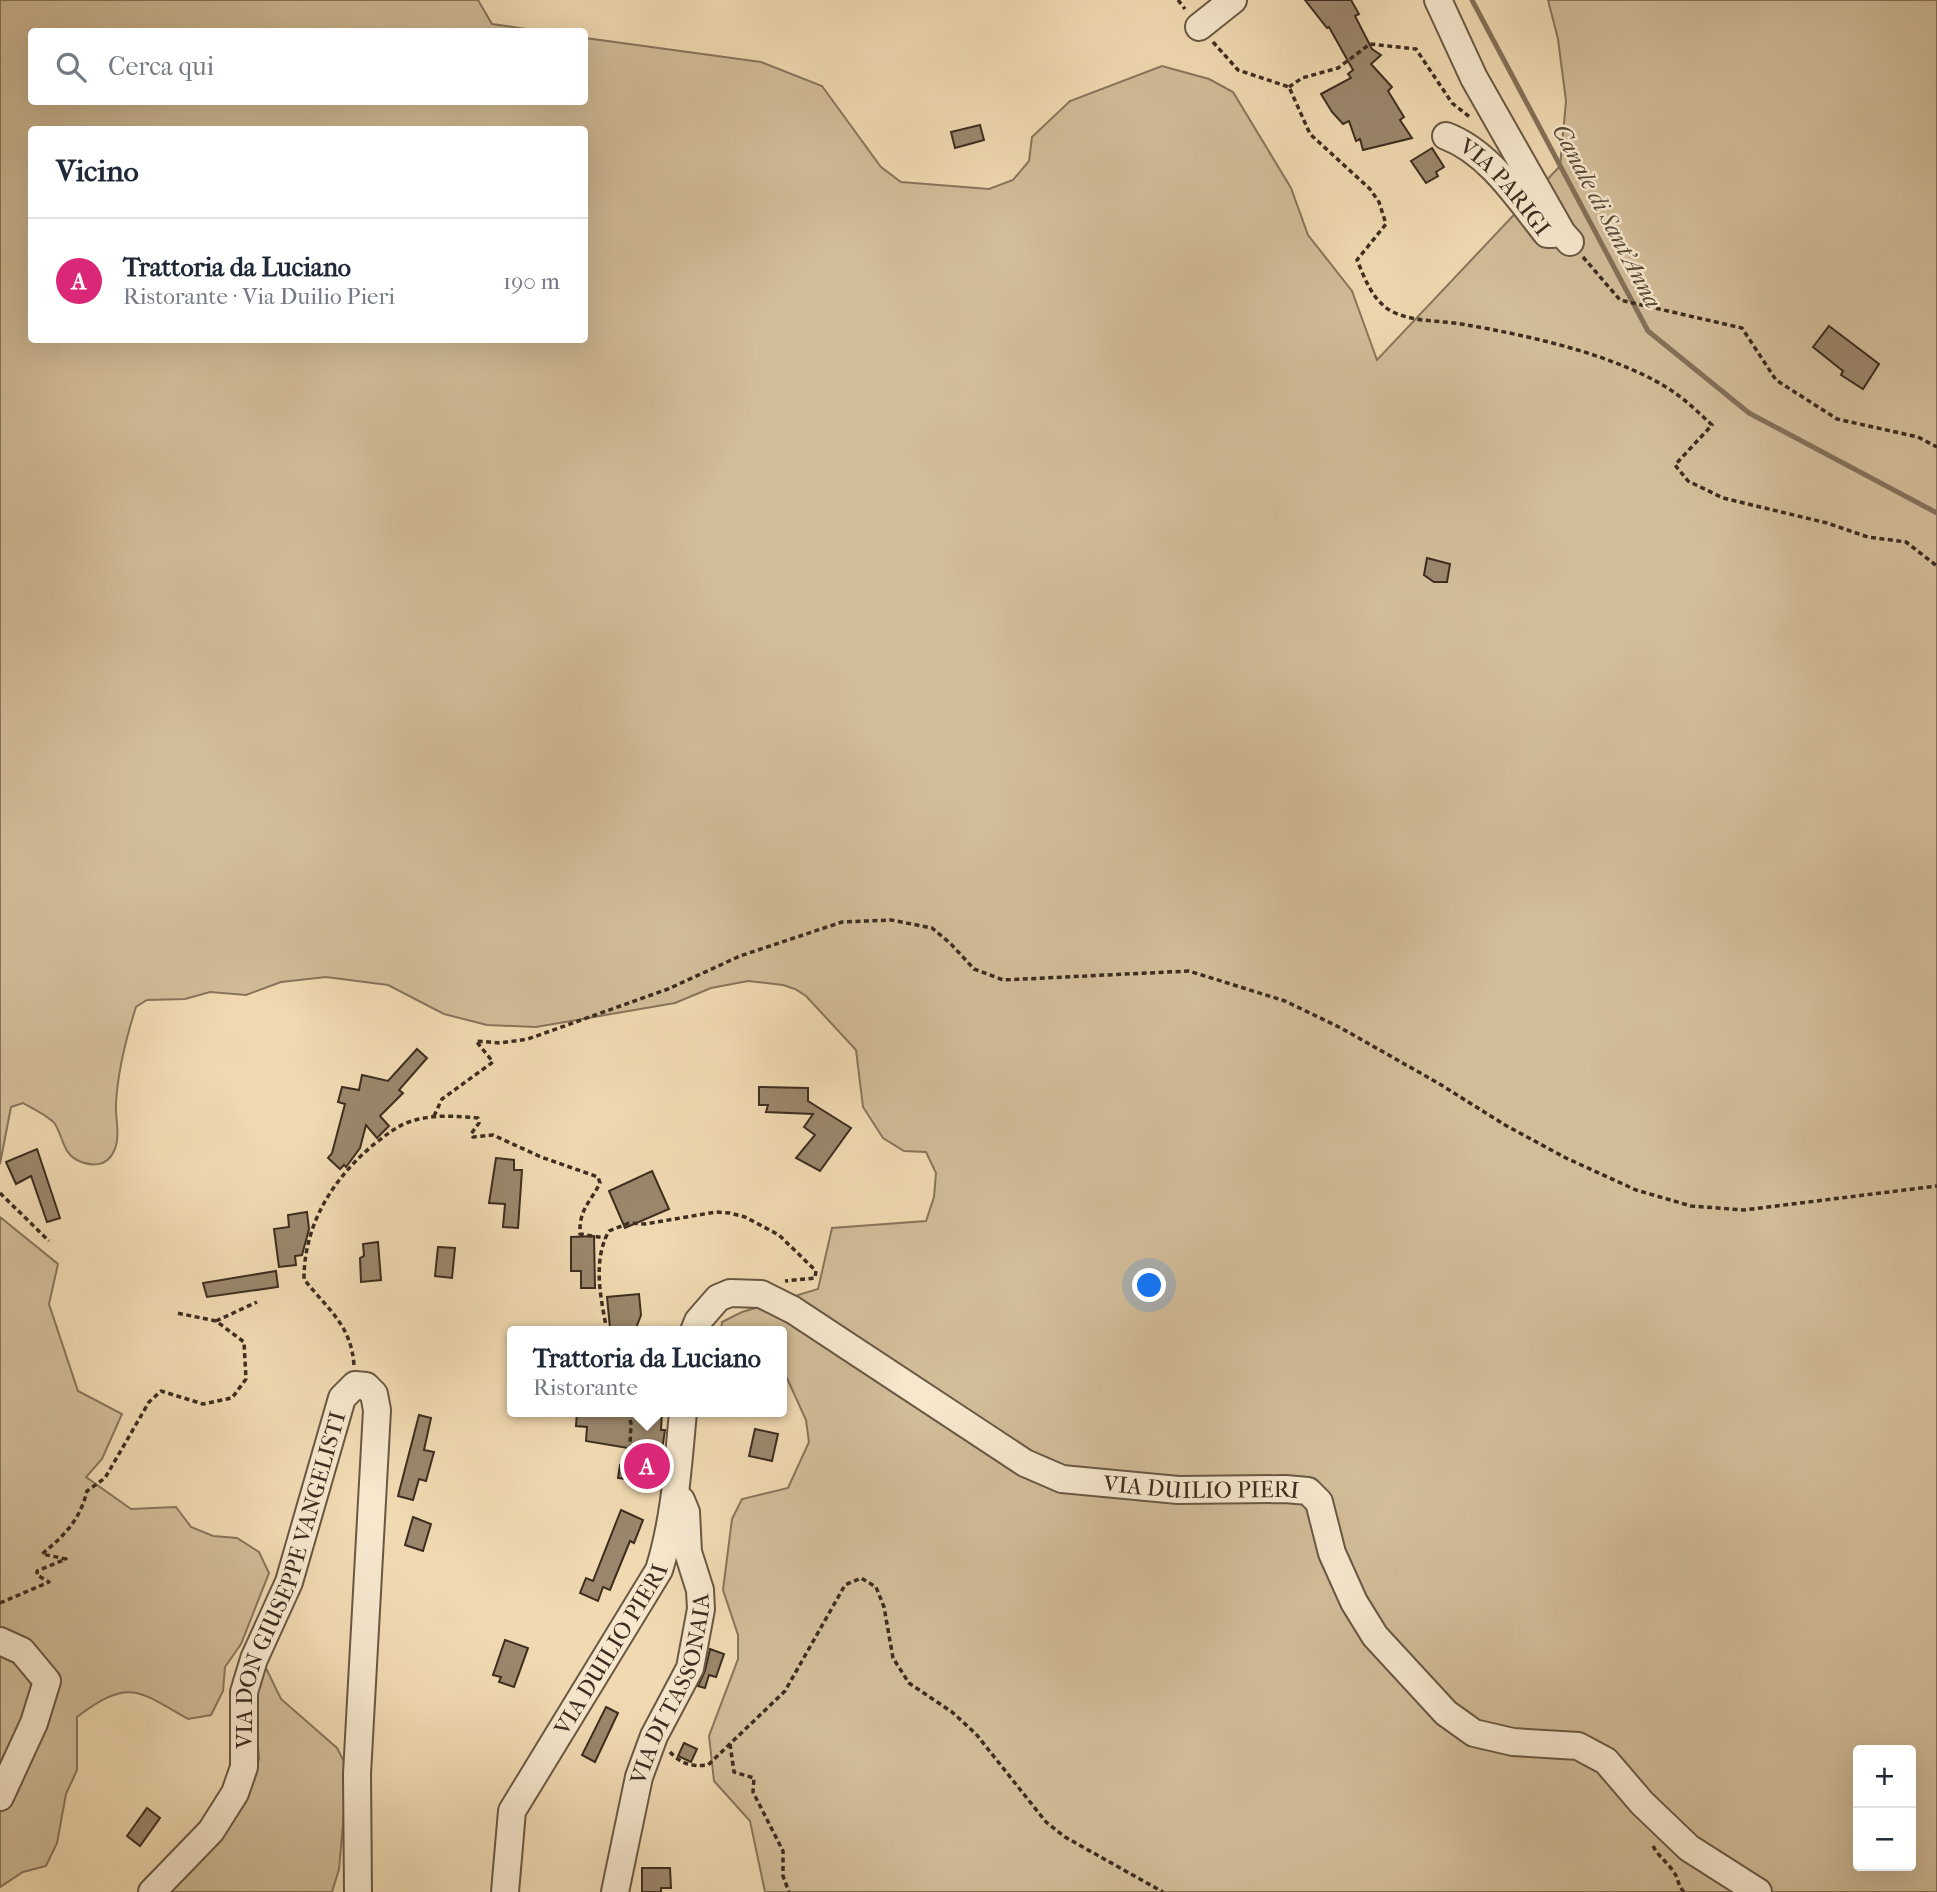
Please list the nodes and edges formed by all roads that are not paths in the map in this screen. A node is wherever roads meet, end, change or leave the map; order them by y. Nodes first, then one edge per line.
1 (1233, 0) edge
2 (1438, 0) edge
3 (1199, 27) road end
4 (1446, 136) dead end
5 (696, 1326) edge
6 (683, 1417) edge
7 (676, 1489) junction
8 (0, 1641) edge
9 (0, 1797) edge
10 (506, 1882) edge
11 (152, 1892) edge
12 (358, 1892) edge
13 (615, 1892) edge
14 (1758, 1892) edge

1 - 3 street
2 - 4 street, VIA PARIGI
5 - 14 street, VIA DUILIO PIERI
6 - 7 street, VIA DUILIO PIERI
7 - 10 street, VIA DUILIO PIERI
7 - 13 street, VIA DI TASSONAIA
8 - 9 street
11 - 12 street, VIA DON GIUSEPPE VANGELISTI

